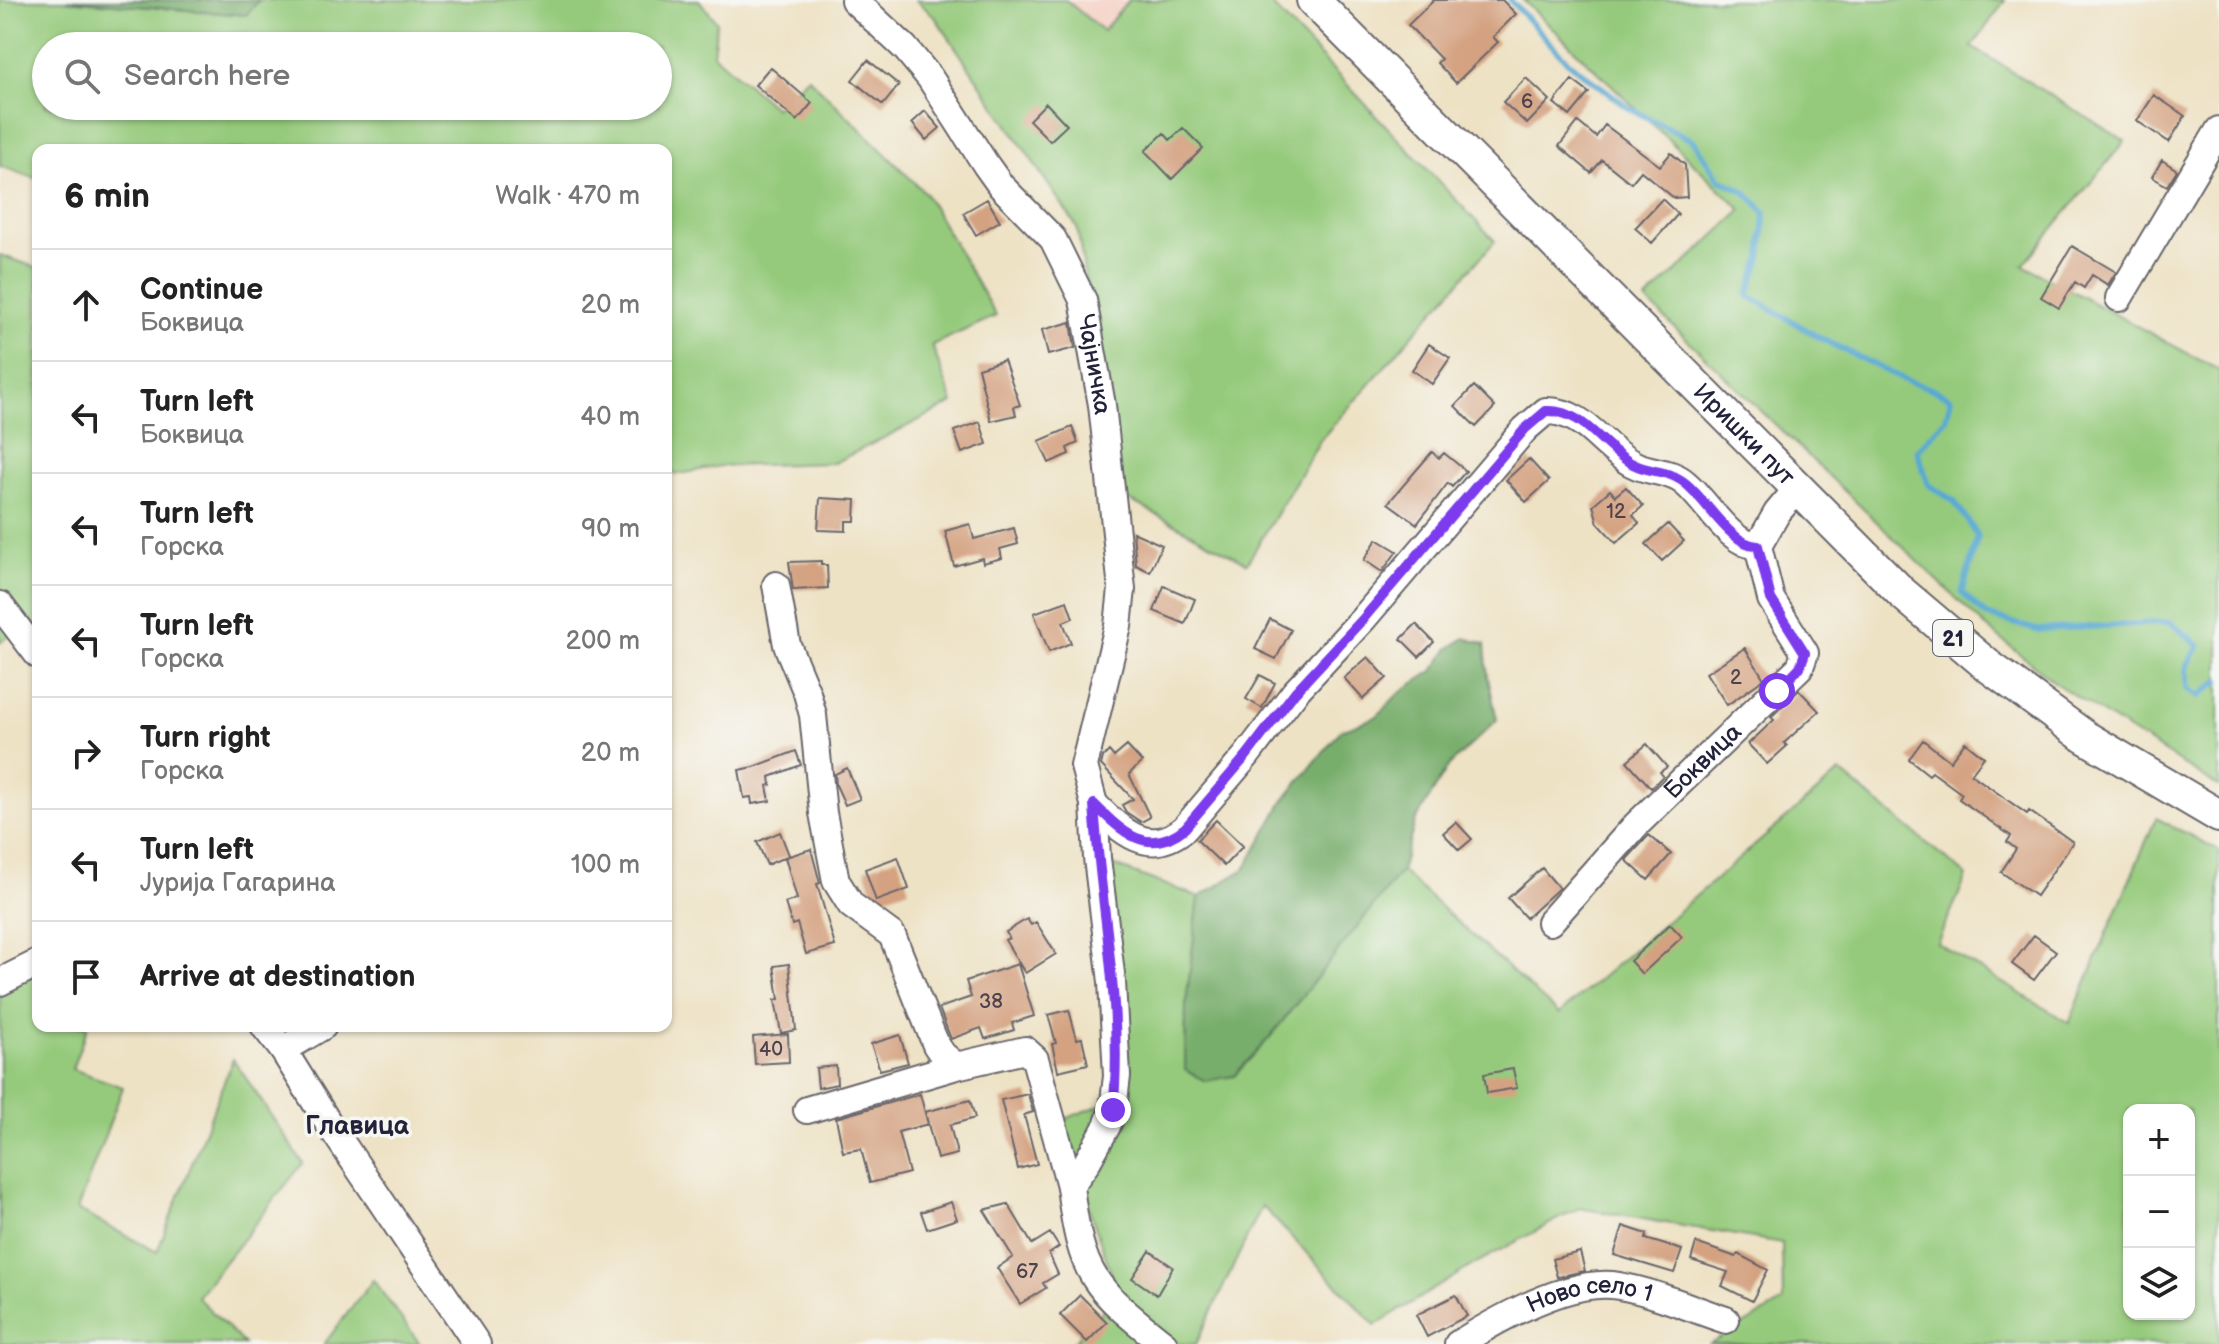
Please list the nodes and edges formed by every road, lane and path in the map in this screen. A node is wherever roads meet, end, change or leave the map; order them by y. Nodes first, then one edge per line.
1 (854, 0) edge
2 (1313, 0) edge
3 (2219, 130) edge
4 (2119, 298) dead end
5 (1798, 488) junction
6 (1758, 546) junction
7 (776, 585) dead end
8 (0, 605) edge
9 (32, 647) edge
10 (1094, 804) junction
11 (2219, 816) edge
12 (1550, 922) dead end
13 (32, 966) edge
14 (0, 982) edge
15 (269, 1032) edge
16 (313, 1032) edge
17 (283, 1050) junction
18 (956, 1066) junction
19 (807, 1110) dead end
20 (1070, 1186) junction
21 (1726, 1320) dead end
22 (477, 1344) edge
23 (1164, 1344) edge
24 (1458, 1344) edge

1 - 10 street, Чајничка
2 - 5 main road, Иришки пут / 21
3 - 4 street
5 - 6 street
5 - 11 main road, Иришки пут / 21
6 - 10 street
6 - 12 street, Боквица
7 - 18 street
8 - 9 street
10 - 20 street, Чајничка
13 - 14 street
15 - 17 street
16 - 17 street
17 - 22 street
18 - 19 street
18 - 20 street
20 - 23 street
21 - 24 street, Ново село 1

